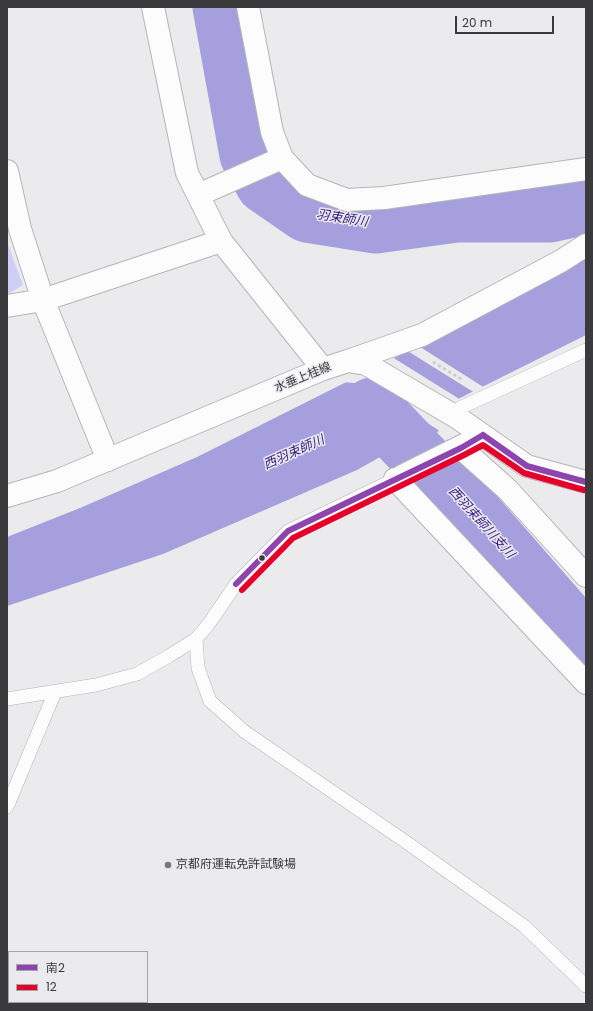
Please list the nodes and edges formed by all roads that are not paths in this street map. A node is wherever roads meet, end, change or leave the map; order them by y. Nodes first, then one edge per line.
1 (153, 7) edge
2 (248, 7) edge
3 (282, 158) junction
4 (7, 170) edge
5 (586, 170) edge
6 (198, 195) junction
7 (221, 241) junction
8 (586, 244) edge
9 (43, 300) junction
10 (7, 306) edge
11 (586, 350) edge
12 (357, 362) junction
13 (323, 369) junction
14 (454, 416) junction
15 (483, 435) junction
16 (461, 448) junction
17 (108, 460) junction
18 (399, 478) junction
19 (586, 482) edge
20 (7, 496) edge
21 (586, 576) edge
22 (196, 639) junction
23 (586, 683) edge
24 (55, 692) junction
25 (7, 699) edge
26 (7, 807) edge
27 (586, 986) edge

1 - 6 street
2 - 3 street
3 - 5 street
3 - 6 street
4 - 9 street
6 - 7 street
7 - 9 street
7 - 13 street
8 - 12 street, 水垂上桂線
9 - 10 street
9 - 17 street
11 - 14 lane
12 - 13 street, 水垂上桂線
12 - 14 street
13 - 17 street, 水垂上桂線
14 - 15 street
15 - 16 street
15 - 19 street
16 - 18 street
16 - 21 street
17 - 20 street, 水垂上桂線
18 - 22 lane
18 - 23 street
22 - 24 lane
22 - 27 lane
24 - 25 lane
24 - 26 lane

